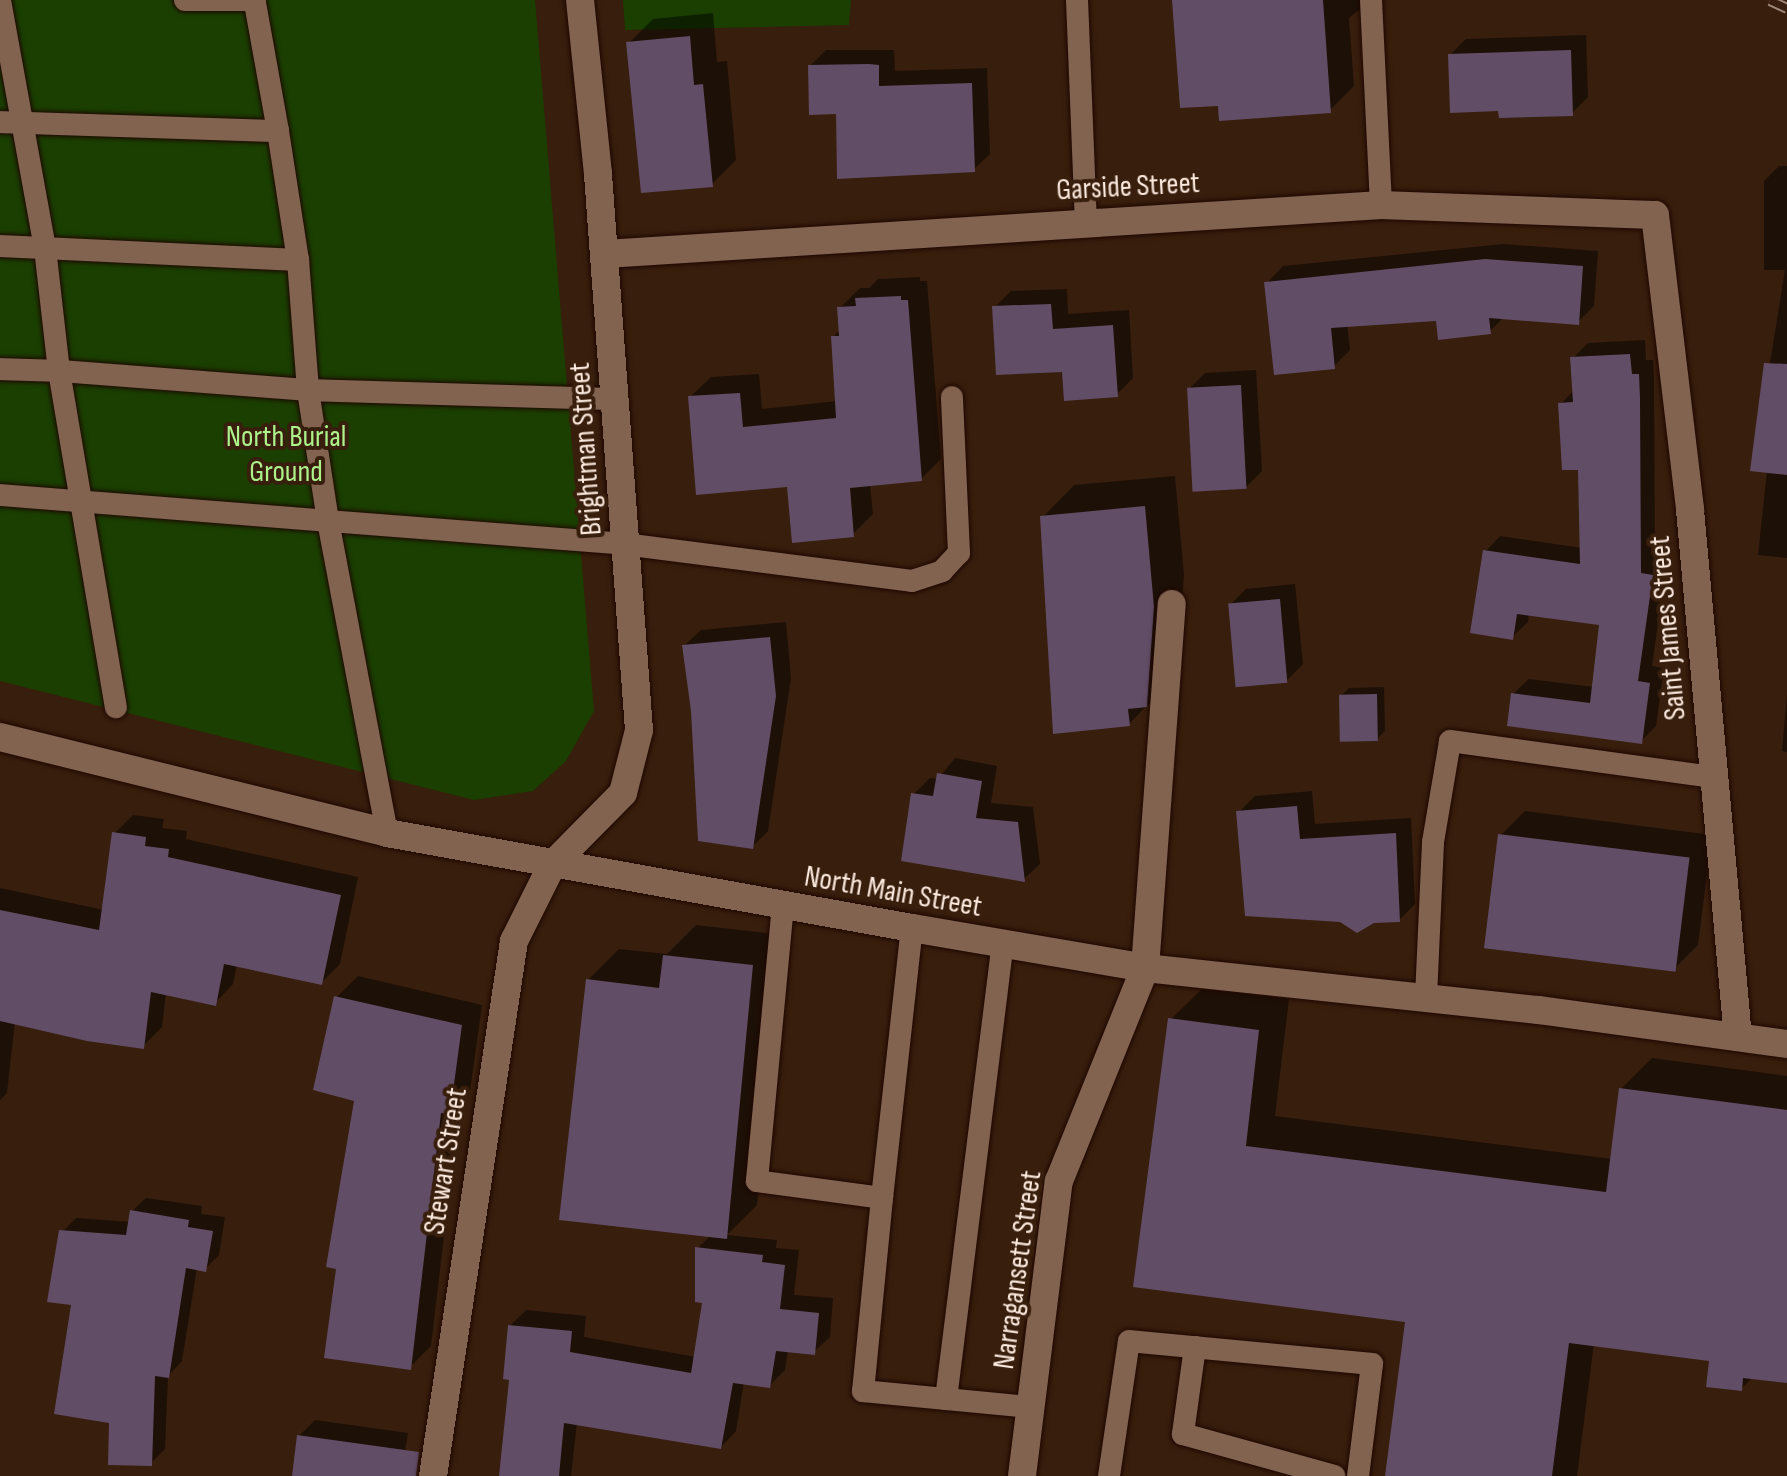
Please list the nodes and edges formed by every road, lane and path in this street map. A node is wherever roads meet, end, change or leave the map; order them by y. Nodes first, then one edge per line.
1 (0, 0) edge
2 (186, 0) edge
3 (580, 0) edge
4 (1077, 0) edge
5 (1371, 0) edge
6 (255, 1) edge
7 (11, 122) edge
8 (278, 131) junction
9 (1381, 204) junction
10 (1655, 215) joint
11 (1086, 222) junction
12 (0, 246) edge
13 (45, 248) junction
14 (605, 254) junction
15 (298, 260) junction
16 (0, 369) edge
17 (59, 371) junction
18 (308, 390) junction
19 (952, 397) dead end
20 (616, 398) junction
21 (0, 495) edge
22 (82, 498) junction
23 (328, 521) junction
24 (624, 544) junction
25 (1172, 604) dead end
26 (116, 707) dead end
27 (0, 737) edge
28 (1714, 778) junction
29 (387, 833) junction
30 (552, 864) junction
31 (782, 905) junction
32 (912, 928) junction
33 (1003, 944) junction
34 (1144, 968) junction
35 (1426, 998) junction
36 (1738, 1037) junction
37 (1787, 1044) edge
38 (882, 1198) junction
39 (1195, 1347) junction
40 (946, 1399) junction
41 (1030, 1407) junction
42 (433, 1476) edge
43 (1022, 1476) edge
44 (1109, 1476) edge
45 (1334, 1476) edge
46 (1358, 1476) edge

1 - 7 lane
2 - 6 lane
3 - 14 street, Brightman Street
4 - 11 lane
5 - 9 lane
6 - 8 lane
7 - 8 lane
7 - 13 lane
8 - 15 lane
9 - 10 street, Garside Street
9 - 11 street, Garside Street
10 - 28 street, Saint James Street
11 - 14 street, Garside Street
12 - 13 lane
13 - 15 lane
13 - 17 lane
14 - 20 street, Brightman Street
15 - 18 lane
16 - 17 lane
17 - 18 lane
17 - 22 lane
18 - 20 lane
18 - 23 lane
19 - 24 lane
20 - 24 street, Brightman Street
21 - 22 lane
22 - 23 lane
22 - 26 lane
23 - 24 lane
23 - 29 lane
24 - 30 street, Brightman Street
25 - 34 street, Narragansett Street
27 - 29 street, North Main Street
28 - 35 lane
28 - 36 street, Saint James Street
29 - 30 street, North Main Street
30 - 31 street, North Main Street
30 - 42 street, Stewart Street
31 - 32 street, North Main Street
31 - 38 lane
32 - 33 street, North Main Street
32 - 38 lane
33 - 34 street, North Main Street
33 - 40 lane
34 - 35 street, North Main Street
34 - 41 street, Narragansett Street
35 - 36 street, North Main Street
36 - 37 street, North Main Street
38 - 40 lane
39 - 44 lane
39 - 45 lane
39 - 46 lane
40 - 41 lane
41 - 43 street, Narragansett Street

